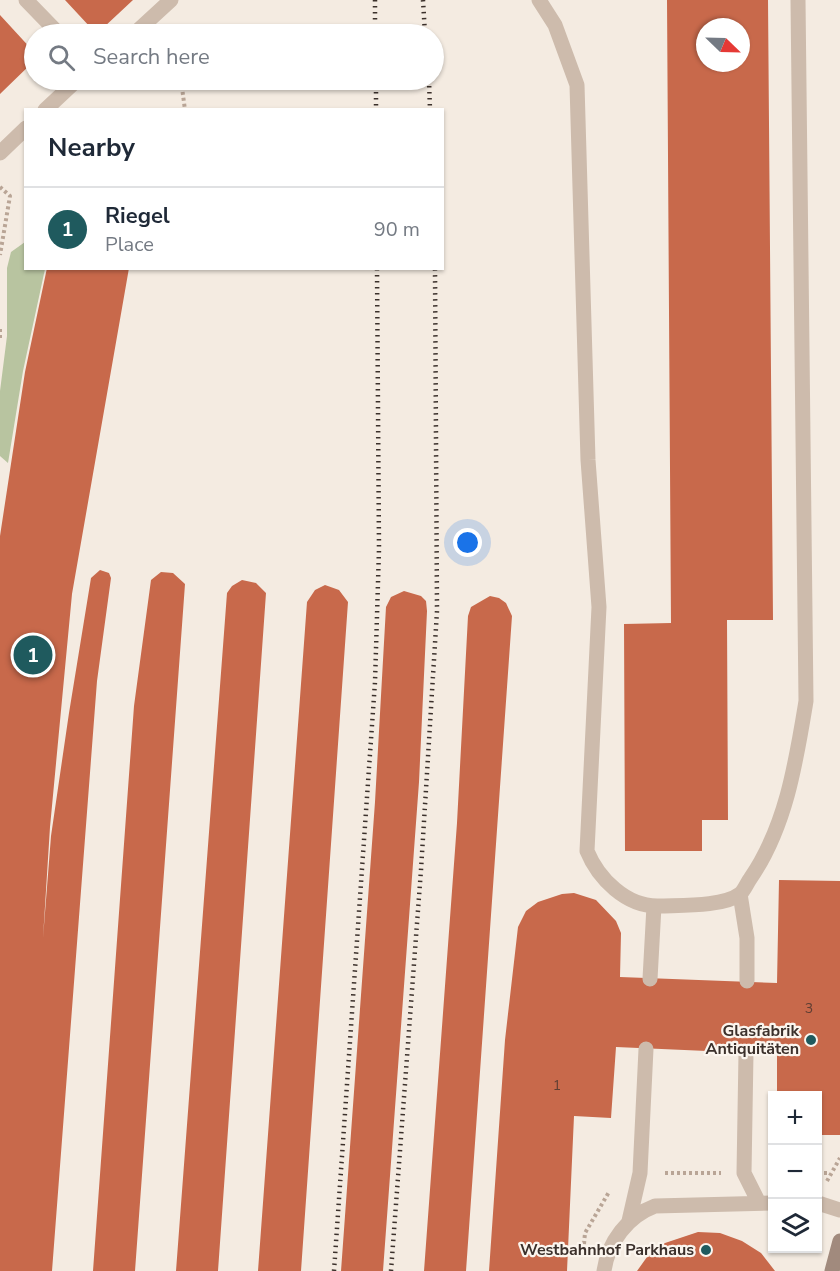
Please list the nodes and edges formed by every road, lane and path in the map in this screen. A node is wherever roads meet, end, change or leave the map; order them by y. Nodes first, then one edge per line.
1 (26, 0) edge
2 (171, 0) edge
3 (539, 0) edge
4 (798, 0) edge
5 (49, 24) edge
6 (145, 24) edge
7 (66, 90) edge
8 (182, 90) edge
9 (47, 108) edge
10 (185, 108) edge
11 (24, 131) edge
12 (0, 153) edge
13 (0, 187) edge
14 (0, 255) edge
15 (0, 329) edge
16 (0, 341) edge
17 (740, 894) junction
18 (654, 906) junction
19 (650, 979) dead end
20 (747, 981) dead end
21 (646, 1049) dead end
22 (746, 1053) dead end
23 (840, 1158) edge
24 (822, 1173) edge
25 (766, 1203) edge
26 (822, 1204) edge
27 (840, 1210) edge
28 (629, 1221) junction
29 (840, 1241) edge
30 (604, 1271) edge
31 (832, 1271) edge

1 - 5 street
2 - 6 street
3 - 18 street
4 - 17 street
7 - 9 street
8 - 10 path
11 - 12 street
13 - 14 path
15 - 16 path
17 - 18 street
17 - 20 street
18 - 19 street
21 - 28 street
22 - 25 street
23 - 24 path
25 - 28 street
26 - 27 street
28 - 30 street
29 - 31 main road

